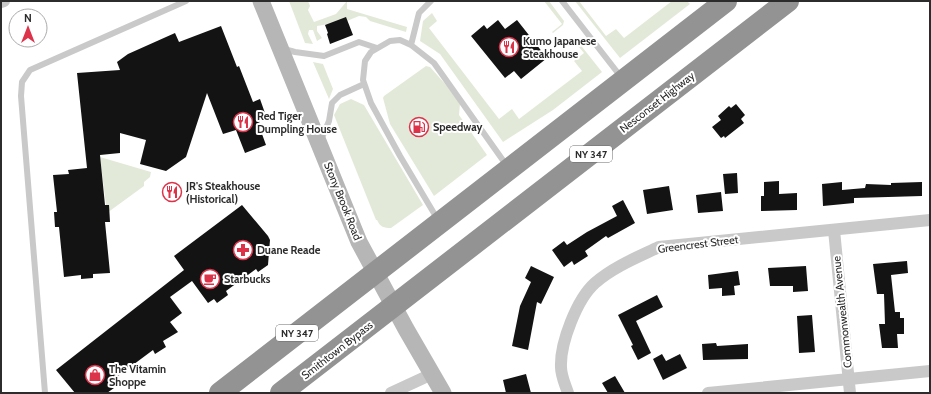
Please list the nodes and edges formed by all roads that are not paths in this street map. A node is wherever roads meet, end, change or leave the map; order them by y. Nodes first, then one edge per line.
1 (4, 1) edge
2 (186, 1) edge
3 (261, 1) edge
4 (431, 1) edge
5 (562, 1) edge
6 (726, 1) edge
7 (788, 1) edge
8 (1, 2) edge
9 (411, 45) junction
10 (280, 48) junction
11 (377, 48) junction
12 (624, 80) junction
13 (364, 84) junction
14 (320, 144) junction
15 (509, 169) junction
16 (930, 220) edge
17 (440, 223) junction
18 (834, 230) junction
19 (375, 272) junction
20 (393, 306) junction
21 (930, 371) edge
22 (432, 374) junction
23 (848, 378) junction
24 (45, 393) edge
25 (220, 393) edge
26 (281, 393) edge
27 (391, 393) edge
28 (443, 393) edge
29 (568, 393) edge
30 (708, 393) edge
31 (850, 393) edge

1 - 8 street
2 - 24 lane
3 - 10 main road, Stony Brook Road
4 - 9 lane
5 - 12 lane
6 - 12 highway, NY 347
7 - 20 highway, Nesconset Highway / NY 347
9 - 11 lane
9 - 15 lane
10 - 11 lane
10 - 14 main road, Stony Brook Road
11 - 13 lane
12 - 15 highway, NY 347
13 - 14 lane
13 - 17 lane
14 - 19 main road, Stony Brook Road
15 - 17 highway, NY 347
16 - 18 street, Greencrest Street
17 - 19 highway, NY 347
18 - 23 street, Commonwealth Avenue
18 - 29 street, Greencrest Street
19 - 20 main road, Stony Brook Road
19 - 25 highway, NY 347
20 - 22 main road, Stony Brook Road
20 - 26 highway, Smithtown Bypass / NY 347
21 - 23 street
22 - 27 street
22 - 28 main road, Stony Brook Road
23 - 30 street
23 - 31 street, Commonwealth Avenue

